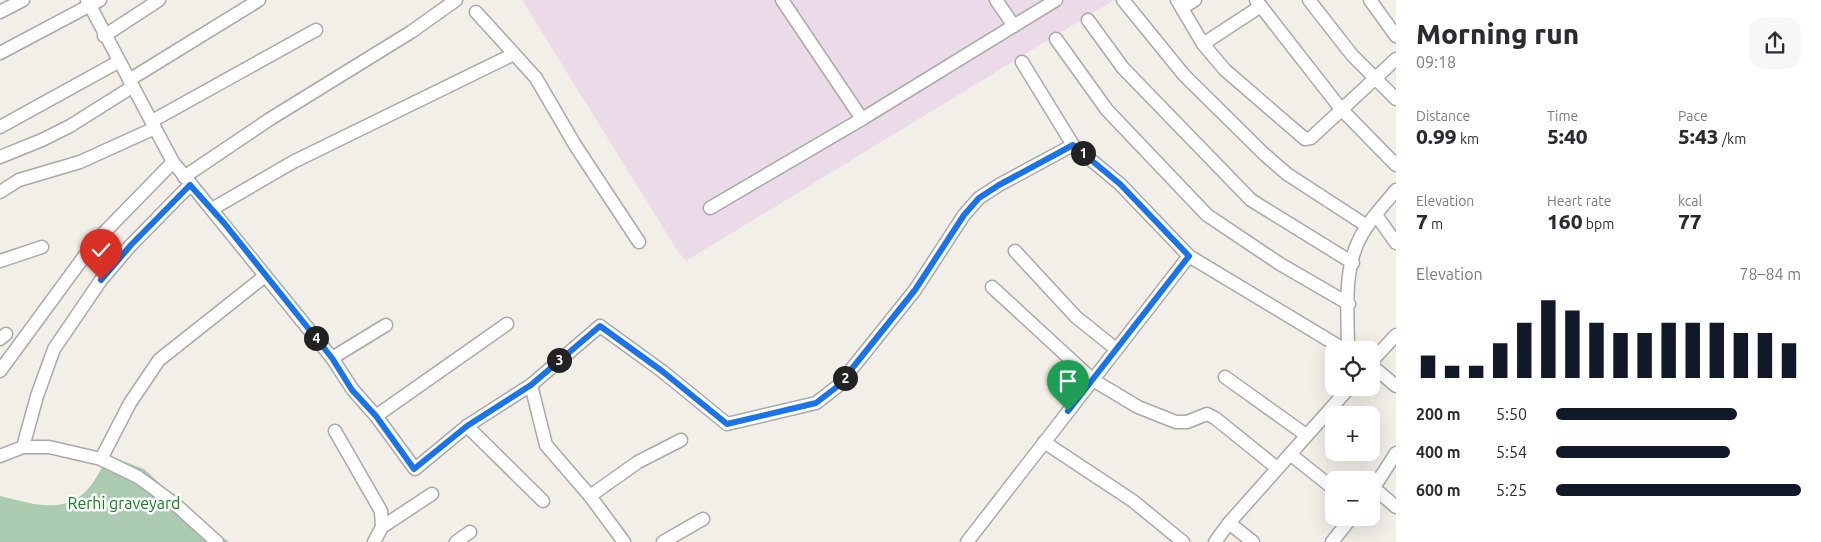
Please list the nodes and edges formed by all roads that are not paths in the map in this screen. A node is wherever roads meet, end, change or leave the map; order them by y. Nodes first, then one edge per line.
1 (23, 0) edge
2 (159, 0) edge
3 (259, 0) edge
4 (456, 0) edge
5 (782, 0) edge
6 (996, 0) edge
7 (1056, 0) edge
8 (1123, 0) edge
9 (1195, 0) edge
10 (1309, 0) edge
11 (1370, 0) edge
12 (92, 2) edge
13 (1258, 3) edge
14 (1179, 4) edge
15 (0, 12) edge
16 (476, 12) dead end
17 (1088, 20) dead end
18 (1014, 26) junction
19 (316, 30) dead end
20 (104, 36) junction
21 (1396, 36) edge
22 (1056, 39) dead end
23 (1203, 44) junction
24 (0, 53) edge
25 (514, 54) junction
26 (1396, 59) edge
27 (118, 62) junction
28 (1022, 62) dead end
29 (1375, 77) junction
30 (130, 84) junction
31 (1396, 99) edge
32 (1341, 108) junction
33 (862, 119) junction
34 (153, 124) junction
35 (0, 126) edge
36 (1073, 145) junction
37 (0, 157) edge
38 (173, 162) junction
39 (1396, 165) edge
40 (187, 181) junction
41 (1396, 190) edge
42 (0, 192) edge
43 (212, 208) junction
44 (710, 208) dead end
45 (1376, 215) junction
46 (1367, 226) junction
47 (639, 242) dead end
48 (1396, 243) edge
49 (42, 247) dead end
50 (1015, 252) dead end
51 (1189, 256) junction
52 (0, 261) edge
53 (1352, 263) junction
54 (265, 276) junction
55 (992, 287) dead end
56 (1348, 304) junction
57 (507, 324) dead end
58 (386, 325) dead end
59 (1396, 336) edge
60 (1332, 341) edge
61 (1347, 341) edge
62 (1116, 350) junction
63 (1380, 353) edge
64 (332, 358) junction
65 (0, 371) edge
66 (1380, 371) edge
67 (1225, 377) dead end
68 (1092, 380) junction
69 (531, 385) junction
70 (1396, 386) edge
71 (1342, 396) edge
72 (376, 416) junction
73 (467, 426) junction
74 (335, 430) dead end
75 (1306, 435) junction
76 (681, 440) dead end
77 (1044, 442) junction
78 (23, 447) junction
79 (1396, 453) edge
80 (1290, 454) junction
81 (0, 456) edge
82 (101, 459) junction
83 (1277, 468) junction
84 (1380, 479) edge
85 (1325, 482) edge
86 (432, 494) dead end
87 (1380, 495) edge
88 (590, 496) junction
89 (543, 501) dead end
90 (1396, 507) edge
91 (704, 519) dead end
92 (1229, 523) junction
93 (1345, 526) edge
94 (382, 527) junction
95 (470, 532) dead end
96 (217, 542) edge
97 (374, 542) edge
98 (456, 542) edge
99 (624, 542) edge
100 (663, 542) edge
101 (967, 542) edge
102 (1183, 542) edge
103 (1215, 542) edge
104 (1253, 542) edge
105 (1332, 542) edge

1 - 15 street
2 - 20 street
3 - 30 street
4 - 40 street
5 - 33 street
6 - 18 street
7 - 18 street
8 - 46 street
9 - 14 street
10 - 29 street
11 - 21 street
12 - 20 street
12 - 24 street
13 - 23 street
13 - 32 street
14 - 23 street
16 - 25 street
17 - 53 street
18 - 33 street
19 - 34 street
20 - 27 street
22 - 56 street
23 - 32 street
25 - 43 street
25 - 47 street
26 - 29 street
27 - 30 street
27 - 35 street
28 - 36 street
29 - 31 street
29 - 32 street
30 - 34 street
30 - 37 street
32 - 39 street
33 - 44 street
34 - 38 street
34 - 42 street
36 - 51 street
36 - 69 street
38 - 40 street
38 - 65 street
40 - 43 street
40 - 78 street
41 - 45 street
43 - 54 street
45 - 46 street
45 - 48 street
46 - 53 street
49 - 52 street
50 - 62 street
51 - 60 street
51 - 62 street
53 - 56 street
54 - 64 street
54 - 82 street
55 - 68 street
56 - 61 street
57 - 72 street
58 - 64 street
59 - 63 street
62 - 68 street
64 - 72 street
66 - 70 street
67 - 75 street
68 - 77 street
68 - 83 street
69 - 73 street
69 - 88 street
71 - 75 street
72 - 73 street
73 - 89 street
74 - 94 street
75 - 80 street
76 - 88 street
77 - 101 street
77 - 102 street
78 - 81 street
78 - 82 street
79 - 84 street
80 - 83 street
80 - 85 street
82 - 96 street
83 - 92 street
86 - 94 street
87 - 90 street
88 - 99 street
91 - 100 street
92 - 103 street
92 - 104 street
93 - 105 street
94 - 97 street
95 - 98 street

